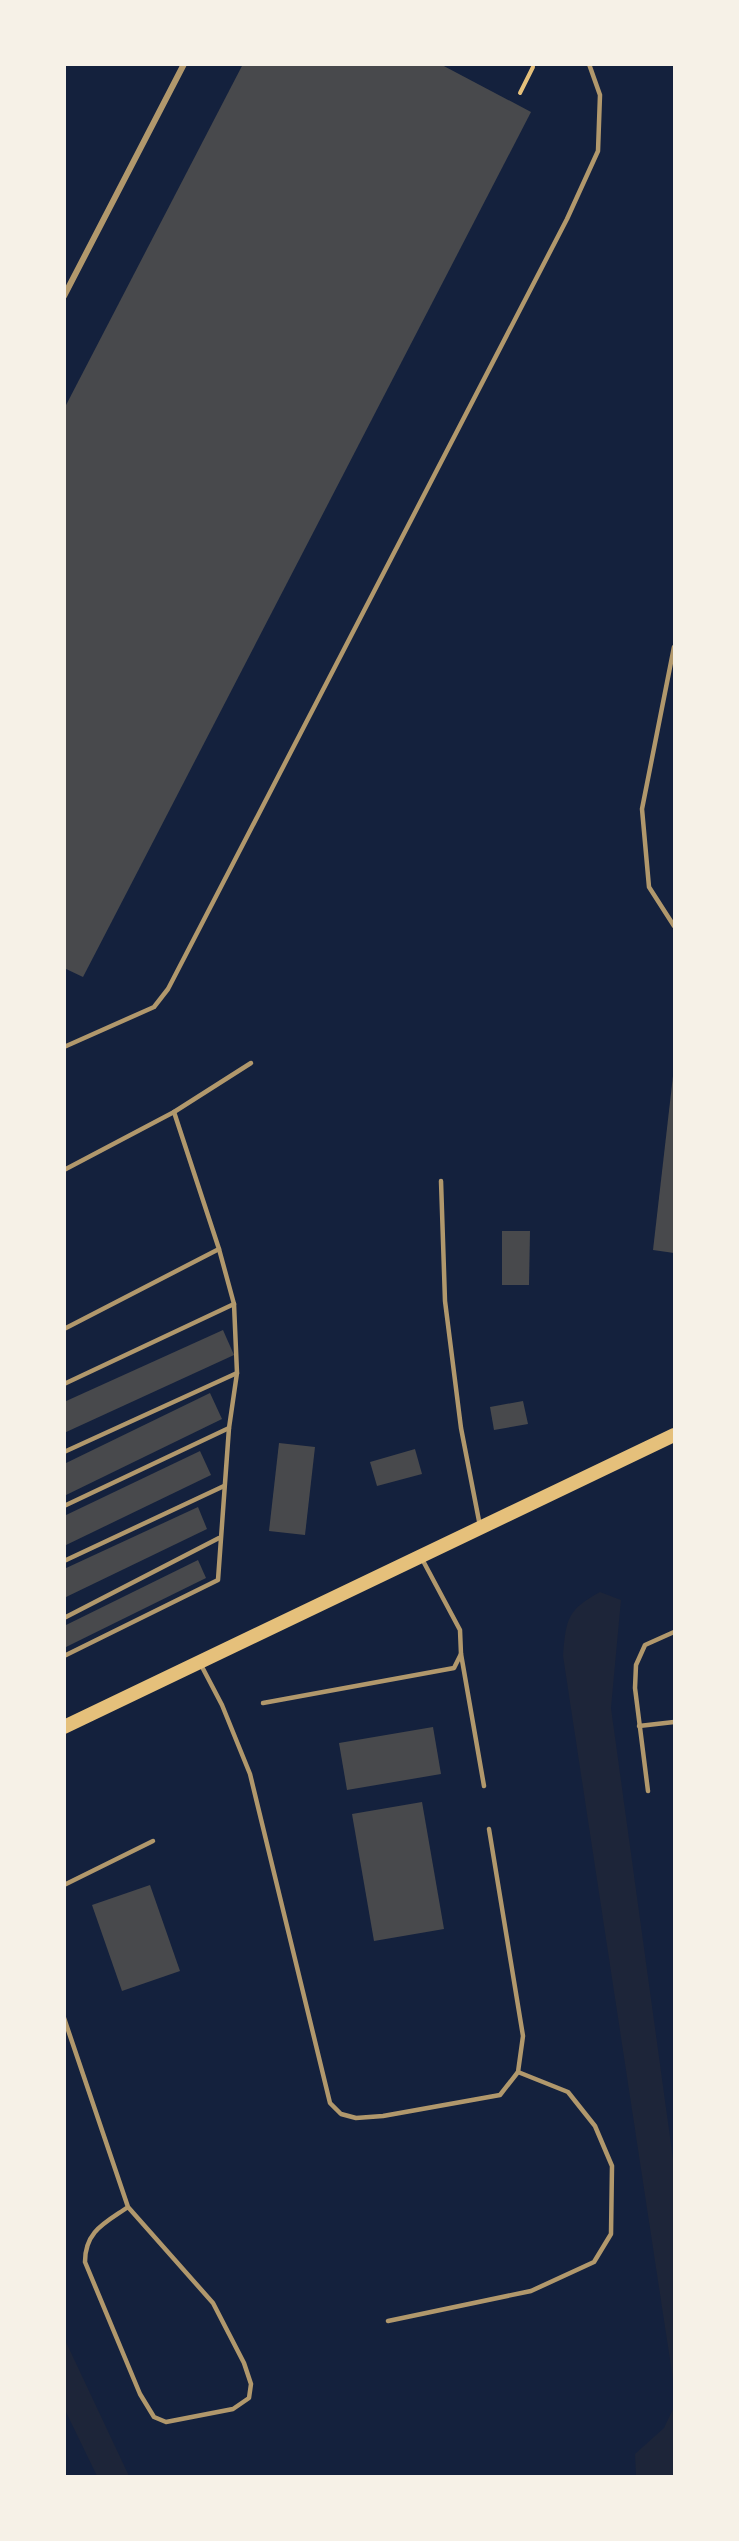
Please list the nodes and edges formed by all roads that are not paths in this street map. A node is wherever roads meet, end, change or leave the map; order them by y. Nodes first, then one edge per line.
1 (184, 64) edge
2 (589, 64) edge
3 (64, 296) edge
4 (675, 647) edge
5 (675, 926) edge
6 (64, 1047) edge
7 (251, 1063) dead end
8 (174, 1112) junction
9 (64, 1170) edge
10 (441, 1181) dead end
11 (219, 1249) junction
12 (234, 1304) junction
13 (64, 1329) edge
14 (237, 1373) junction
15 (64, 1384) edge
16 (229, 1428) junction
17 (675, 1435) edge
18 (64, 1452) edge
19 (224, 1486) junction
20 (64, 1506) edge
21 (481, 1528) junction
22 (219, 1538) junction
23 (421, 1557) junction
24 (64, 1561) edge
25 (64, 1618) edge
26 (675, 1632) edge
27 (461, 1654) junction
28 (64, 1656) edge
29 (198, 1661) junction
30 (263, 1703) dead end
31 (675, 1722) edge
32 (639, 1726) junction
33 (64, 1727) edge
34 (484, 1785) dead end
35 (648, 1791) dead end
36 (489, 1829) dead end
37 (153, 1841) dead end
38 (64, 1885) edge
39 (64, 2018) edge
40 (518, 2072) junction
41 (128, 2206) junction
42 (388, 2321) dead end

1 - 3 street
2 - 6 lane
4 - 5 lane
7 - 8 lane
8 - 9 lane
8 - 11 lane
10 - 21 lane
11 - 12 lane
11 - 13 lane
12 - 14 lane
12 - 15 lane
14 - 16 lane
14 - 18 lane
16 - 19 lane
16 - 20 lane
17 - 21 main road
19 - 22 lane
19 - 24 lane
21 - 23 main road
22 - 25 lane
22 - 28 lane
23 - 27 lane
23 - 29 main road
26 - 32 lane
27 - 30 lane
27 - 34 lane
29 - 33 main road
29 - 40 lane
31 - 32 lane
32 - 35 lane
36 - 40 lane
37 - 38 lane
39 - 41 lane
40 - 42 lane
41 - 41 lane

